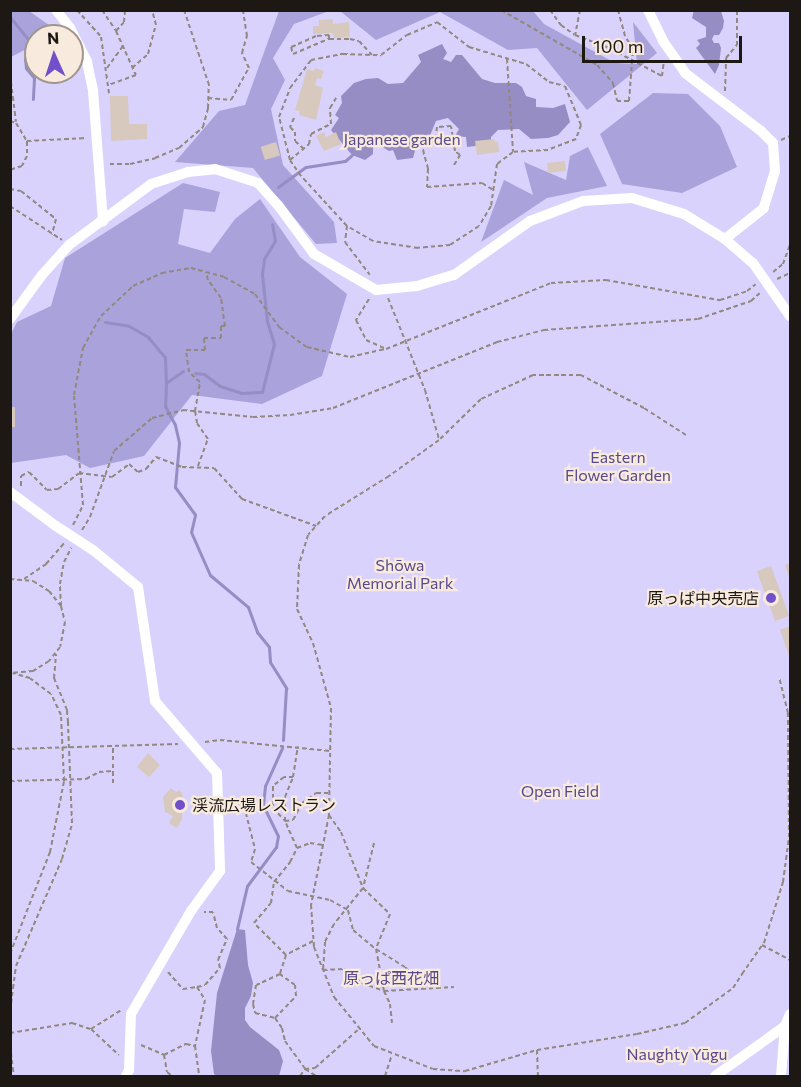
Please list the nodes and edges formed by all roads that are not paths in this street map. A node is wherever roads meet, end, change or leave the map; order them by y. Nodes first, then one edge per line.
1 (56, 10) edge
2 (648, 10) edge
3 (103, 222) junction
4 (726, 239) junction
5 (790, 316) edge
6 (10, 319) edge
7 (11, 493) edge
8 (790, 1014) edge
9 (785, 1026) junction
10 (129, 1074) edge
11 (715, 1077) edge
12 (781, 1077) edge

1 - 3 street
2 - 4 street
3 - 4 street
3 - 6 street
4 - 5 street
7 - 10 street
8 - 9 street
9 - 11 street
9 - 12 street

